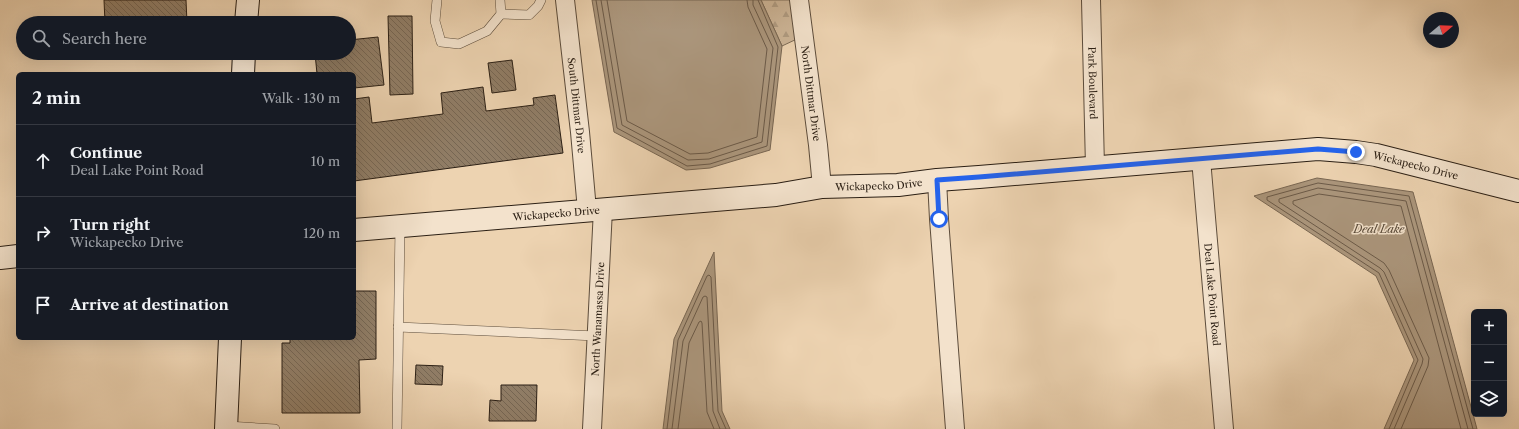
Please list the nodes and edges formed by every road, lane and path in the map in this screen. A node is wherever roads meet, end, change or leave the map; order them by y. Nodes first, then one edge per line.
1 (248, 0) edge
2 (437, 0) edge
3 (500, 0) edge
4 (541, 0) edge
5 (565, 0) edge
6 (799, 0) edge
7 (1091, 0) edge
8 (501, 14) junction
9 (247, 16) edge
10 (244, 60) edge
11 (243, 72) edge
12 (1201, 159) junction
13 (1095, 167) junction
14 (937, 180) junction
15 (822, 187) junction
16 (1519, 191) edge
17 (595, 209) junction
18 (400, 226) junction
19 (356, 230) edge
20 (16, 256) edge
21 (0, 258) edge
22 (398, 327) junction
23 (596, 336) junction
24 (230, 340) edge
25 (226, 427) edge
26 (275, 429) edge
27 (397, 429) edge
28 (592, 429) edge
29 (956, 429) edge
30 (1224, 429) edge

1 - 9 street
2 - 8 lane
3 - 8 lane
4 - 8 lane
5 - 17 street, South Dittmar Drive
6 - 15 street, North Dittmar Drive
7 - 13 street, Park Boulevard
10 - 11 street
12 - 13 street, Wickapecko Drive
12 - 16 street, Wickapecko Drive
12 - 30 street, Deal Lake Point Road
13 - 14 street, Wickapecko Drive
14 - 15 street, Wickapecko Drive
14 - 29 street
15 - 17 street, Wickapecko Drive
17 - 18 street, Wickapecko Drive
17 - 23 street, North Wanamassa Drive
18 - 19 street, Wickapecko Drive
18 - 22 lane
20 - 21 street
22 - 23 lane
22 - 27 lane
23 - 28 street, North Wanamassa Drive
24 - 25 street
25 - 26 lane

